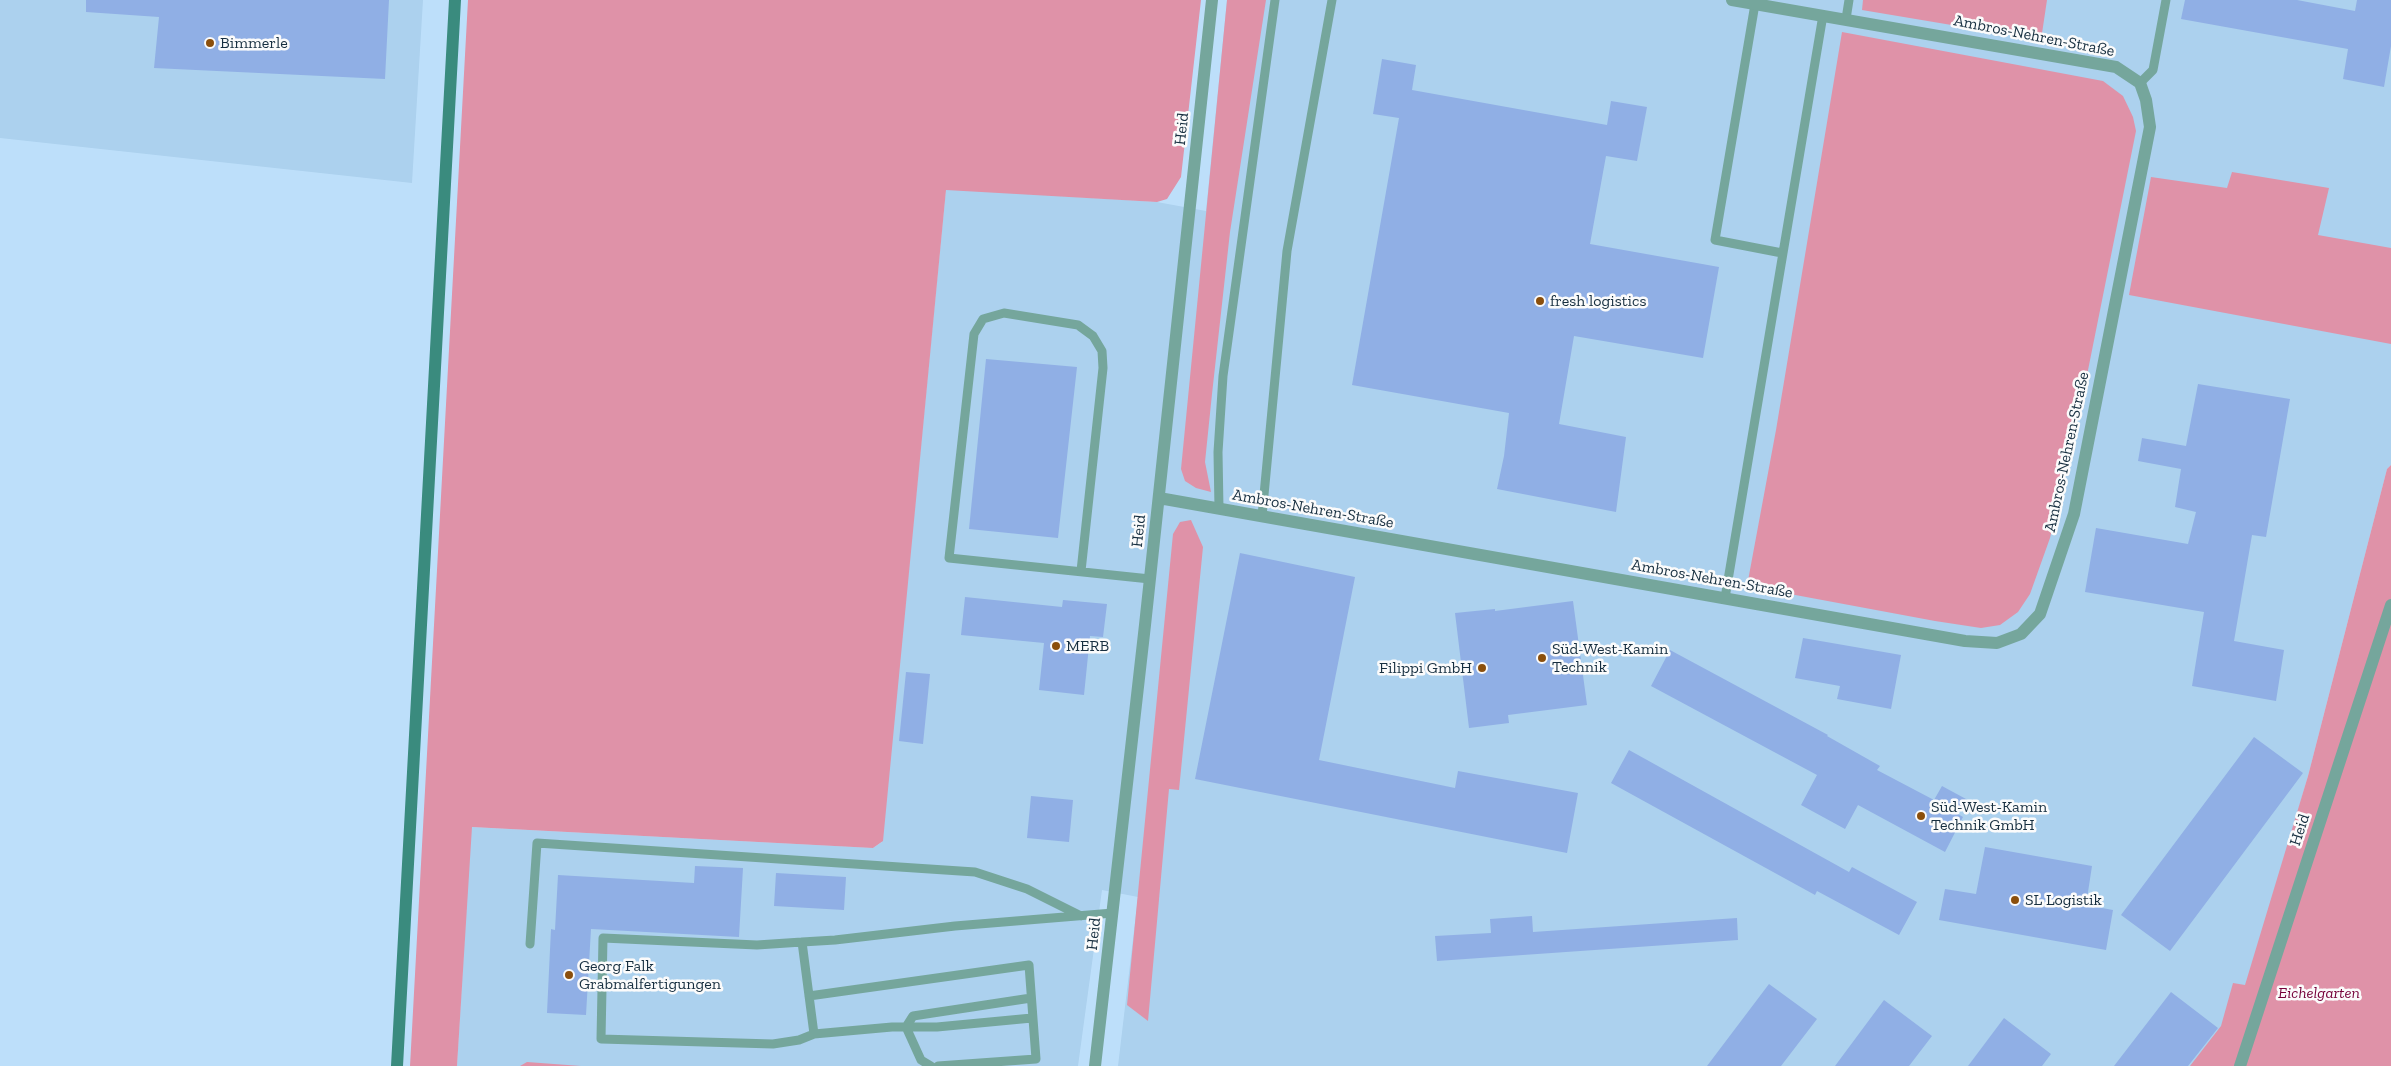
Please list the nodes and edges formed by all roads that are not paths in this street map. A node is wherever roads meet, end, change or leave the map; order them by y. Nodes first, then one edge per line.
1 (455, 0) edge
2 (1212, 0) edge
3 (1274, 0) edge
4 (1332, 0) edge
5 (1732, 0) edge
6 (1849, 0) edge
7 (2166, 0) edge
8 (1755, 4) junction
9 (1824, 15) junction
10 (1846, 19) junction
11 (2140, 83) junction
12 (1782, 253) junction
13 (1159, 498) junction
14 (1219, 509) junction
15 (1262, 516) junction
16 (1081, 571) junction
17 (1150, 579) junction
18 (1725, 598) junction
19 (2391, 605) edge
20 (1113, 913) junction
21 (1082, 916) junction
22 (802, 942) junction
23 (530, 944) dead end
24 (809, 996) junction
25 (1031, 998) junction
26 (1032, 1018) junction
27 (906, 1027) junction
28 (814, 1034) junction
29 (397, 1066) edge
30 (931, 1066) edge
31 (938, 1066) edge
32 (1095, 1066) edge
33 (2240, 1066) edge

1 - 29 main road
2 - 13 street, Heid
3 - 14 lane
4 - 15 lane
5 - 8 street, Ambros-Nehren-Straße
6 - 10 lane
7 - 11 lane
8 - 9 street, Ambros-Nehren-Straße
8 - 12 lane
9 - 10 street, Ambros-Nehren-Straße
9 - 12 lane
10 - 11 street, Ambros-Nehren-Straße
11 - 18 street, Ambros-Nehren-Straße
12 - 18 lane
13 - 14 street, Ambros-Nehren-Straße
13 - 17 street, Heid
14 - 15 street, Ambros-Nehren-Straße
15 - 18 street, Ambros-Nehren-Straße
16 - 16 lane
16 - 17 lane
17 - 20 street, Heid
19 - 33 street, Heid
20 - 21 lane
20 - 32 street, Heid
21 - 22 lane
21 - 23 lane
22 - 24 lane
22 - 28 lane
24 - 25 lane
24 - 28 lane
25 - 26 lane
25 - 27 lane
26 - 27 lane
26 - 31 lane
27 - 28 lane
27 - 30 lane

